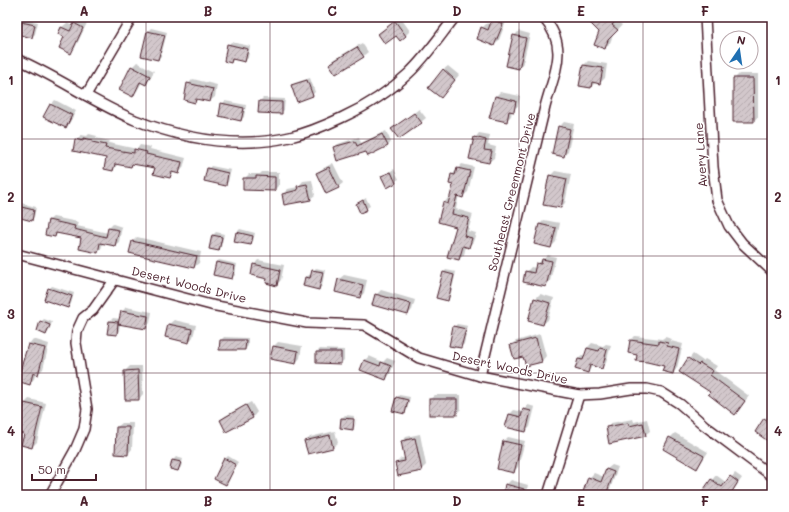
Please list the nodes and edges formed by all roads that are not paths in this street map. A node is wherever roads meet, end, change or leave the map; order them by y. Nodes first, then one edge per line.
1 (132, 17) edge
2 (455, 17) edge
3 (543, 17) edge
4 (705, 17) edge
5 (17, 59) edge
6 (86, 95) junction
7 (17, 254) edge
8 (772, 271) edge
9 (115, 280) junction
10 (480, 376) junction
11 (579, 395) junction
12 (772, 476) edge
13 (50, 495) edge
14 (548, 495) edge

1 - 6 street
2 - 6 street
3 - 10 street, Southeast Greenmont Drive
4 - 8 street, Avery Lane
5 - 6 street
7 - 9 street, Desert Woods Drive
9 - 10 street, Desert Woods Drive
9 - 13 street
10 - 11 street, Desert Woods Drive
11 - 12 street, Desert Woods Drive
11 - 14 street

